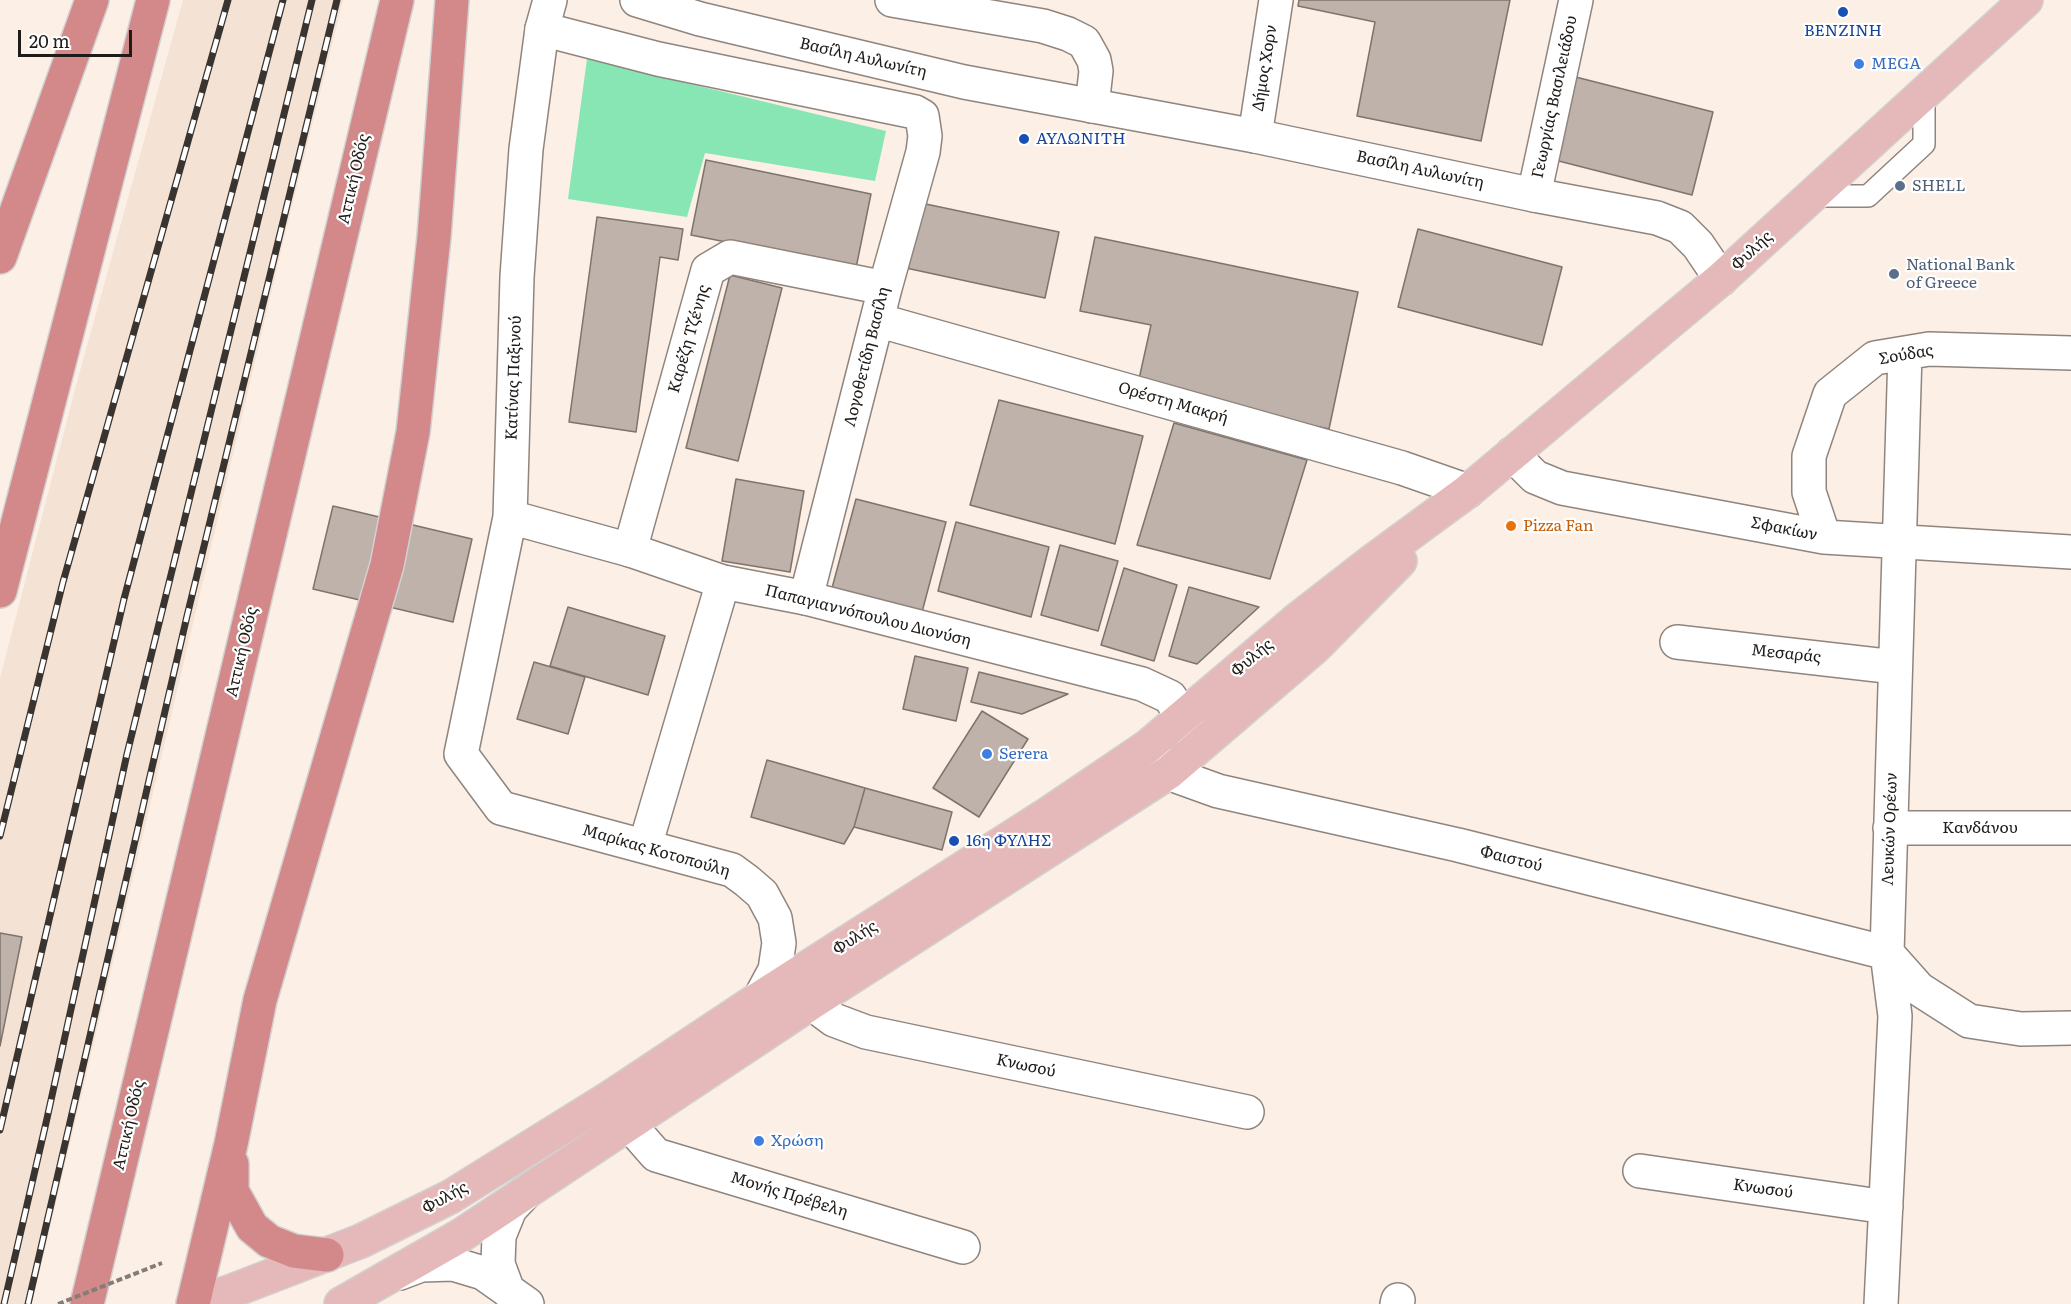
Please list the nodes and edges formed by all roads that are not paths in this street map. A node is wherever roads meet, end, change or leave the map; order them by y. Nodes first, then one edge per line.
1 (92, 0) edge
2 (153, 0) edge
3 (397, 0) edge
4 (452, 0) edge
5 (637, 0) edge
6 (892, 0) edge
7 (1275, 0) edge
8 (1576, 0) edge
9 (2026, 0) edge
10 (949, 5) edge
11 (546, 14) edge
12 (1092, 106) junction
13 (1255, 136) junction
14 (1534, 195) junction
15 (0, 257) edge
16 (1721, 279) junction
17 (885, 288) junction
18 (877, 320) junction
19 (1905, 353) junction
20 (2071, 353) edge
21 (1512, 454) junction
22 (1468, 491) junction
23 (510, 517) junction
24 (1824, 537) junction
25 (1900, 542) junction
26 (630, 550) junction
27 (2071, 552) edge
28 (723, 582) junction
29 (0, 591) edge
30 (806, 598) junction
31 (1677, 642) dead end
32 (1895, 667) junction
33 (1183, 717) junction
34 (1147, 747) junction
35 (1200, 747) junction
36 (461, 754) joint
37 (1168, 773) junction
38 (1890, 828) junction
39 (2071, 828) edge
40 (645, 846) junction
41 (1887, 953) junction
42 (760, 998) junction
43 (811, 1003) junction
44 (2071, 1028) edge
45 (1247, 1112) dead end
46 (628, 1123) junction
47 (231, 1144) junction
48 (1640, 1171) dead end
49 (530, 1189) junction
50 (1886, 1207) junction
51 (963, 1247) dead end
52 (327, 1255) junction
53 (392, 1275) junction
54 (518, 1298) edge
55 (87, 1304) edge
56 (193, 1304) edge
57 (341, 1304) edge
58 (1881, 1304) edge

1 - 15 highway
2 - 29 highway
3 - 55 highway, Αττική Οδός
4 - 47 highway
5 - 12 street, Βασίλη Αυλωνίτη
6 - 10 street
7 - 13 street, Δήμος Χορν
8 - 14 street, Γεωργίας Βασιλειάδου
9 - 16 main road, Φυλής
10 - 12 street
11 - 17 street, Λογοθετίδη Βασίλη
11 - 23 street, Κατίνας Παξινού
12 - 13 street, Βασίλη Αυλωνίτη
13 - 14 street, Βασίλη Αυλωνίτη
14 - 16 street, Βασίλη Αυλωνίτη
16 - 21 main road, Φυλής
17 - 18 street, Λογοθετίδη Βασίλη
17 - 26 street, Καρέζη Τζένης
18 - 22 street, Ορέστη Μακρή
18 - 30 street, Λογοθετίδη Βασίλη
19 - 20 street, Σούδας
19 - 24 street, Σούδας
19 - 25 street, Λευκών Ορέων
21 - 22 main road, Φυλής
21 - 24 street, Σφακίων
22 - 33 main road, Φυλής
22 - 35 main road, Φυλής
23 - 26 street, Παπαγιαννόπουλου Διονύση
23 - 36 street, Κατίνας Παξινού
24 - 25 street, Σφακίων
25 - 27 street, Σφακίων
25 - 32 street, Λευκών Ορέων
26 - 28 street, Παπαγιαννόπουλου Διονύση
28 - 30 street, Παπαγιαννόπουλου Διονύση
28 - 40 street
30 - 33 street, Παπαγιαννόπουλου Διονύση
31 - 32 street, Μεσαράς
32 - 38 street, Λευκών Ορέων
33 - 34 main road, Φυλής
33 - 35 street, Παπαγιαννόπουλου Διονύση
34 - 37 street
34 - 42 main road, Φυλής
35 - 37 main road, Φυλής
36 - 40 street, Μαρίκας Κοτοπούλη
37 - 41 street, Φαιστού
37 - 43 main road, Φυλής
38 - 39 street, Κανδάνου
38 - 41 street, Λευκών Ορέων
40 - 42 street, Μαρίκας Κοτοπούλη
41 - 44 street
41 - 50 street, Λευκών Ορέων
42 - 52 main road, Φυλής
43 - 45 street, Κνωσού
43 - 46 main road, Φυλής
46 - 49 main road, Φυλής
46 - 51 street, Μονής Πρέβελη
47 - 52 highway
47 - 56 highway
48 - 50 street, Κνωσού
49 - 53 main road, Φυλής
49 - 54 street
50 - 58 street, Λευκών Ορέων
52 - 56 main road, Φυλής
53 - 54 street
53 - 57 main road, Φυλής

